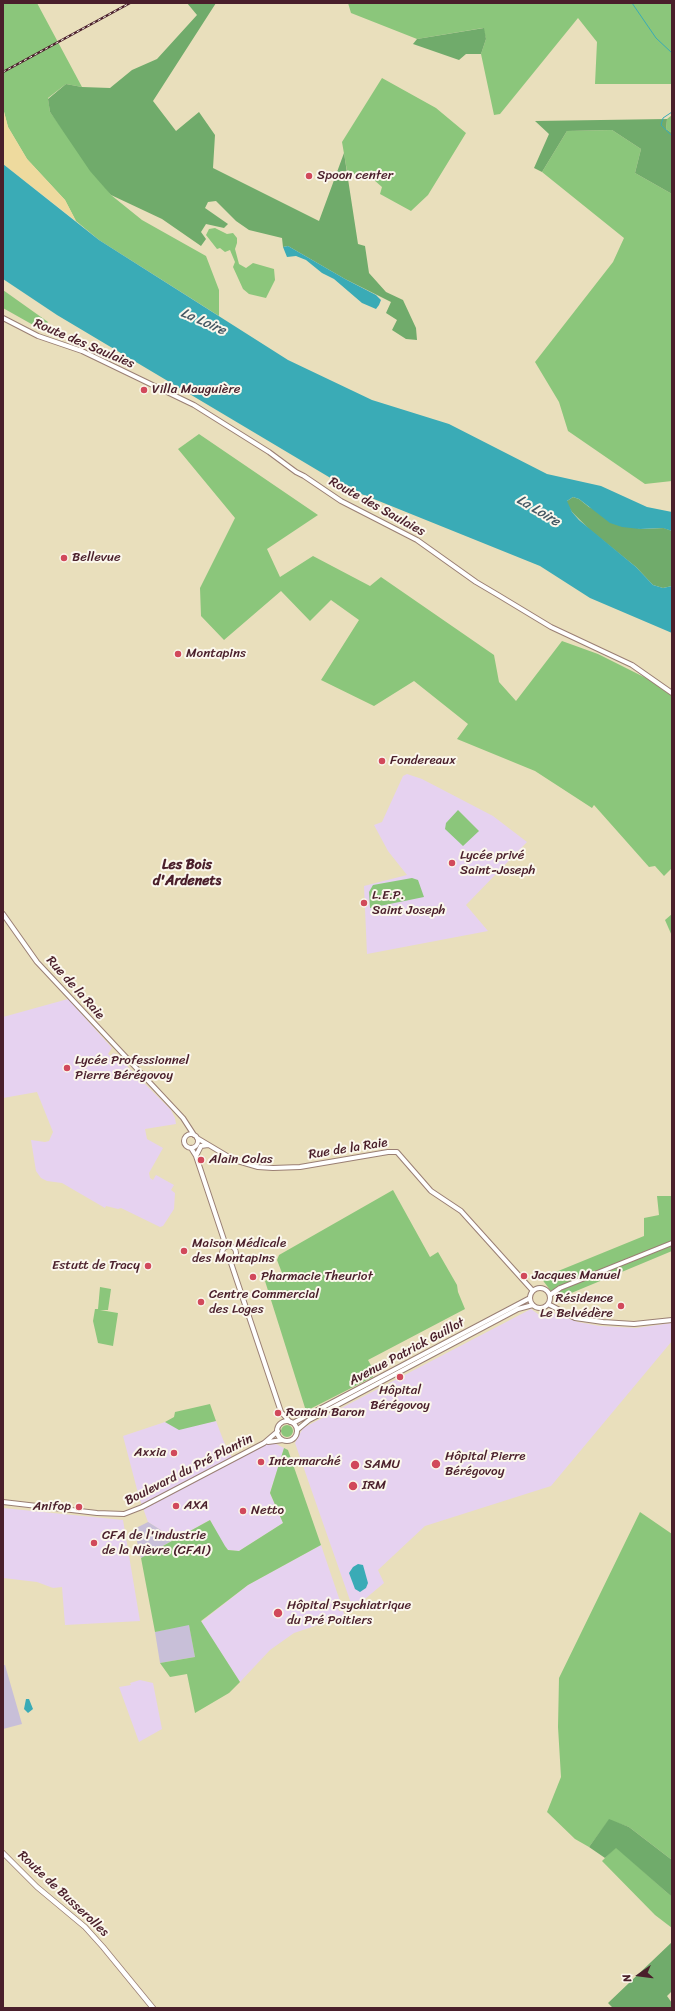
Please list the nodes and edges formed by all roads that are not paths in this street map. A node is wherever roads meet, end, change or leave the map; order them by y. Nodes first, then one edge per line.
1 (3, 318) edge
2 (672, 693) edge
3 (3, 914) edge
4 (187, 1124) junction
5 (194, 1135) junction
6 (187, 1137) junction
7 (198, 1138) junction
8 (207, 1144) junction
9 (195, 1146) junction
10 (196, 1156) junction
11 (672, 1243) edge
12 (226, 1246) junction
13 (230, 1260) junction
14 (560, 1288) junction
15 (533, 1291) junction
16 (547, 1291) junction
17 (550, 1295) junction
18 (530, 1298) junction
19 (548, 1304) junction
20 (533, 1305) junction
21 (672, 1320) edge
22 (281, 1412) junction
23 (292, 1422) junction
24 (280, 1425) junction
25 (278, 1430) junction
26 (297, 1430) junction
27 (283, 1440) junction
28 (264, 1443) junction
29 (3, 1502) edge
30 (3, 1853) edge
31 (153, 2008) edge

1 - 2 street, Route des Saulaies
3 - 4 street, Rue de la Raie
4 - 5 street, Rue de la Raie
4 - 6 street
5 - 6 street
5 - 7 street
6 - 9 street
7 - 8 street
7 - 9 street
8 - 9 street
8 - 10 street
8 - 15 street, Rue de la Raie
9 - 10 street
10 - 12 street
11 - 14 street
12 - 13 street
12 - 13 street
13 - 22 street
14 - 16 street
14 - 17 street
15 - 16 street
15 - 18 street
16 - 17 street
17 - 19 street
18 - 20 street
18 - 23 street, Avenue Patrick Guillot
19 - 20 street
19 - 21 street
20 - 26 street, Avenue Patrick Guillot
22 - 23 street
22 - 24 street
23 - 24 street
23 - 26 street
24 - 25 street
25 - 27 street
25 - 28 street, Boulevard du Pré Plantin
26 - 27 street
27 - 28 street, Boulevard du Pré Plantin
28 - 29 street, Boulevard du Pré Plantin
30 - 31 main road, Route de Busserolles

